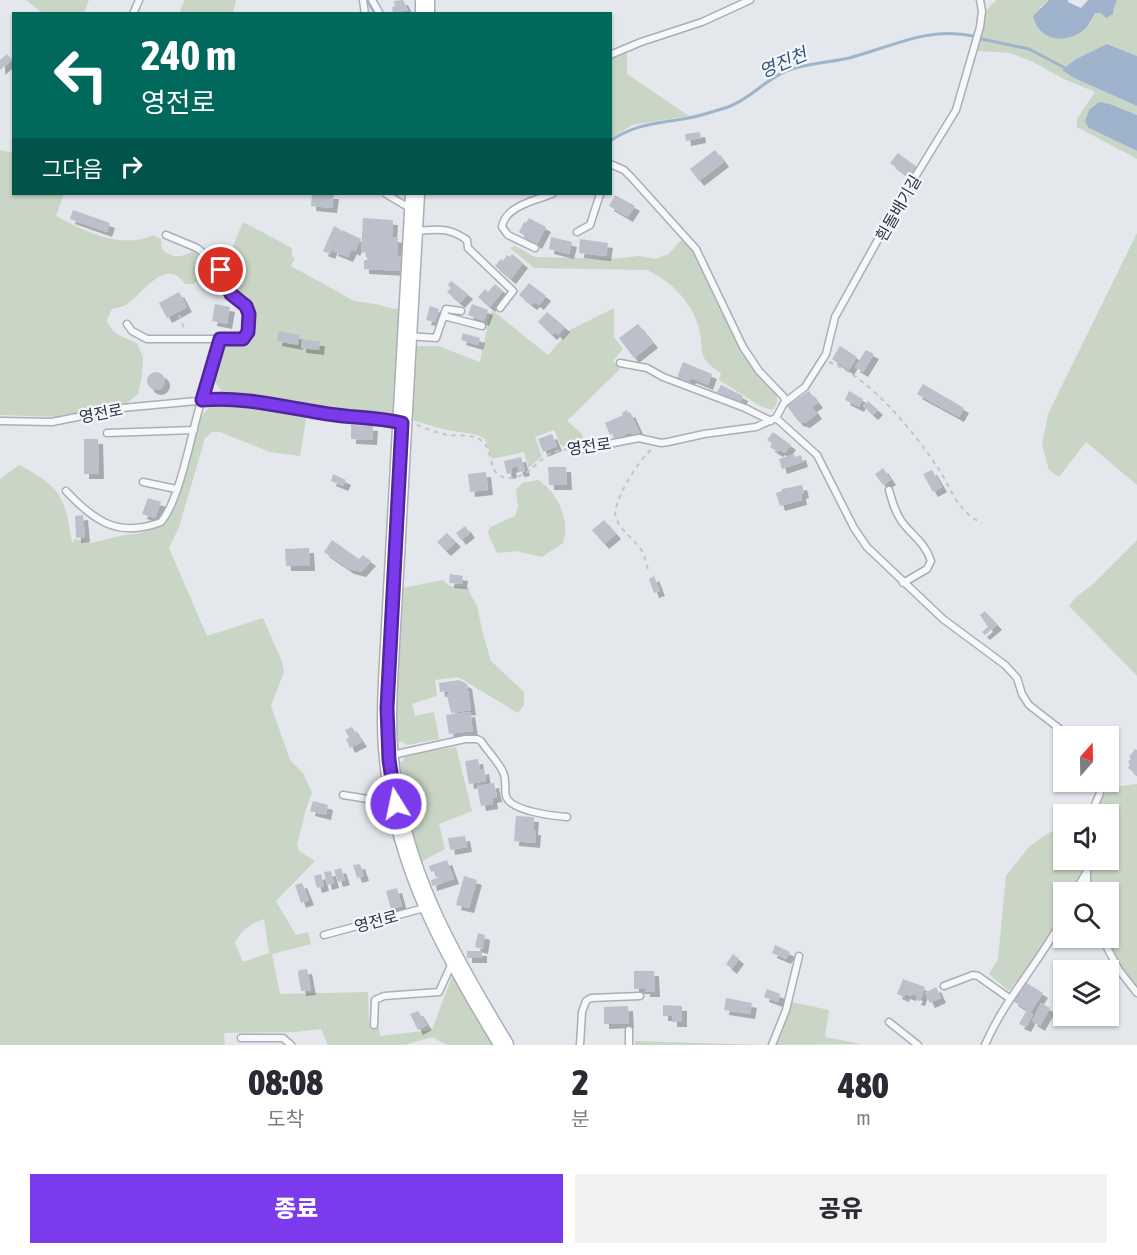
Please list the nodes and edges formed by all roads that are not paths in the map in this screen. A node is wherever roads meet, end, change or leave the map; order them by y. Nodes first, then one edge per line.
1 (750, 0) edge
2 (980, 0) edge
3 (612, 55) edge
4 (612, 165) edge
5 (390, 195) edge
6 (548, 195) edge
7 (600, 195) edge
8 (415, 202) edge
9 (413, 231) junction
10 (577, 232) dead end
11 (166, 235) dead end
12 (535, 248) dead end
13 (500, 308) dead end
14 (461, 311) dead end
15 (444, 316) junction
16 (127, 324) dead end
17 (482, 326) dead end
18 (407, 336) junction
19 (220, 339) junction
20 (620, 363) dead end
21 (202, 400) junction
22 (786, 401) junction
23 (773, 420) junction
24 (0, 421) edge
25 (402, 423) junction
26 (194, 430) junction
27 (106, 433) dead end
28 (583, 449) road end
29 (143, 482) dead end
30 (176, 489) junction
31 (889, 490) dead end
32 (66, 491) dead end
33 (903, 583) junction
34 (1056, 726) edge
35 (388, 755) junction
36 (343, 795) dead end
37 (396, 804) junction
38 (567, 817) dead end
39 (1086, 872) joint
40 (1080, 882) edge
41 (1088, 882) edge
42 (428, 907) junction
43 (1053, 934) edge
44 (324, 935) dead end
45 (1107, 948) edge
46 (799, 956) dead end
47 (453, 959) junction
48 (944, 986) dead end
49 (1137, 993) edge
50 (640, 996) dead end
51 (1009, 998) junction
52 (889, 1022) dead end
53 (374, 1025) dead end
54 (629, 1030) dead end
55 (241, 1038) dead end
56 (914, 1044) edge
57 (291, 1045) edge
58 (504, 1045) edge
59 (580, 1045) edge
60 (629, 1045) edge
61 (772, 1045) edge
62 (985, 1045) edge

1 - 3 lane
2 - 22 lane, 흰돌배기길
4 - 22 lane
5 - 8 lane
6 - 12 lane
7 - 10 lane
8 - 9 street
9 - 13 lane
9 - 18 street
11 - 19 lane
14 - 15 lane
15 - 17 lane
15 - 18 lane
16 - 19 lane
18 - 25 street
19 - 21 lane
20 - 23 lane
21 - 24 lane, 영전로
21 - 25 lane, 영전로
21 - 26 lane
22 - 23 lane, 흰돌배기길
23 - 28 lane, 영전로
23 - 33 lane
25 - 35 street
26 - 27 lane, 영전로
26 - 30 lane
29 - 30 lane
30 - 32 lane
31 - 33 lane
33 - 34 lane
35 - 37 street
35 - 38 lane
36 - 37 lane
37 - 42 street
39 - 40 lane
39 - 41 lane
42 - 44 lane, 영전로
42 - 47 street
43 - 51 lane
45 - 49 lane
46 - 61 lane
47 - 53 lane
47 - 58 street
48 - 51 lane
50 - 59 lane
51 - 62 lane
52 - 56 lane
54 - 60 lane
55 - 57 lane

